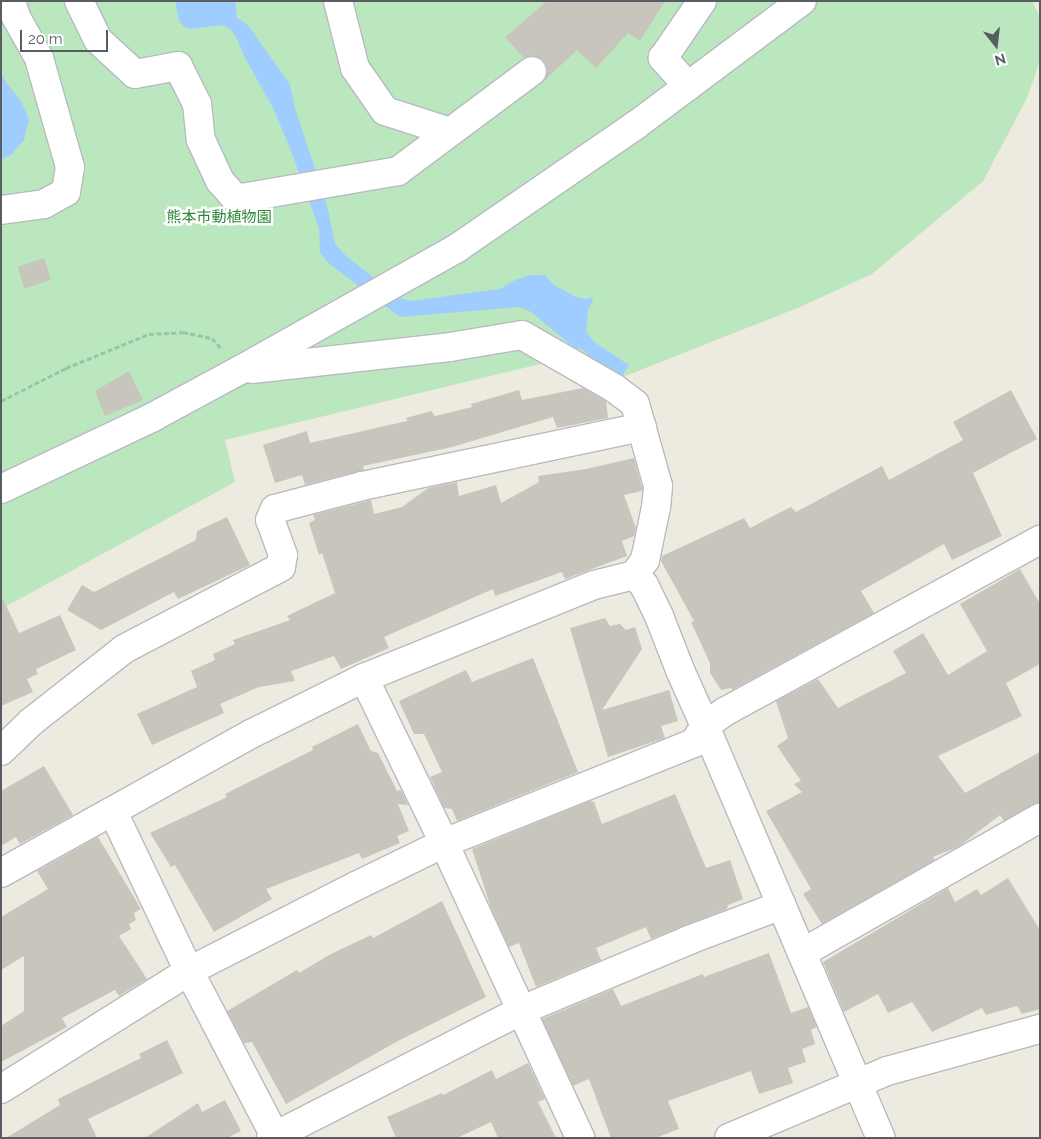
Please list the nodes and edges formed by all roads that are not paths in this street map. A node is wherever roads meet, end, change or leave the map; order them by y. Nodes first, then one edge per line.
1 (11, 1) edge
2 (79, 1) edge
3 (338, 1) edge
4 (702, 1) edge
5 (802, 1) edge
6 (532, 71) dead end
7 (688, 86) junction
8 (450, 132) junction
9 (1, 210) edge
10 (240, 370) junction
11 (642, 427) junction
12 (1, 489) edge
13 (1040, 540) edge
14 (634, 575) junction
15 (364, 678) junction
16 (705, 726) junction
17 (1, 751) edge
18 (113, 812) junction
19 (1040, 818) edge
20 (444, 843) junction
21 (1, 873) edge
22 (782, 905) junction
23 (802, 953) junction
24 (189, 971) junction
25 (522, 1010) junction
26 (1040, 1029) edge
27 (858, 1084) junction
28 (1, 1089) edge
29 (274, 1137) edge
30 (580, 1138) edge
31 (729, 1138) edge
32 (880, 1138) edge

1 - 9 street
2 - 8 street
3 - 8 street
4 - 7 street
5 - 7 street
6 - 8 street
7 - 10 street
10 - 11 street
10 - 12 street
11 - 14 street
11 - 17 street
13 - 16 street
14 - 15 street
14 - 16 street
15 - 18 street
15 - 20 street
16 - 20 street
16 - 22 street
18 - 21 street
18 - 24 street
19 - 23 street
20 - 24 street
20 - 25 street
22 - 23 street
22 - 25 street
23 - 27 street
24 - 28 street
24 - 29 street
25 - 29 street
25 - 30 street
26 - 27 street
27 - 31 street
27 - 32 street

